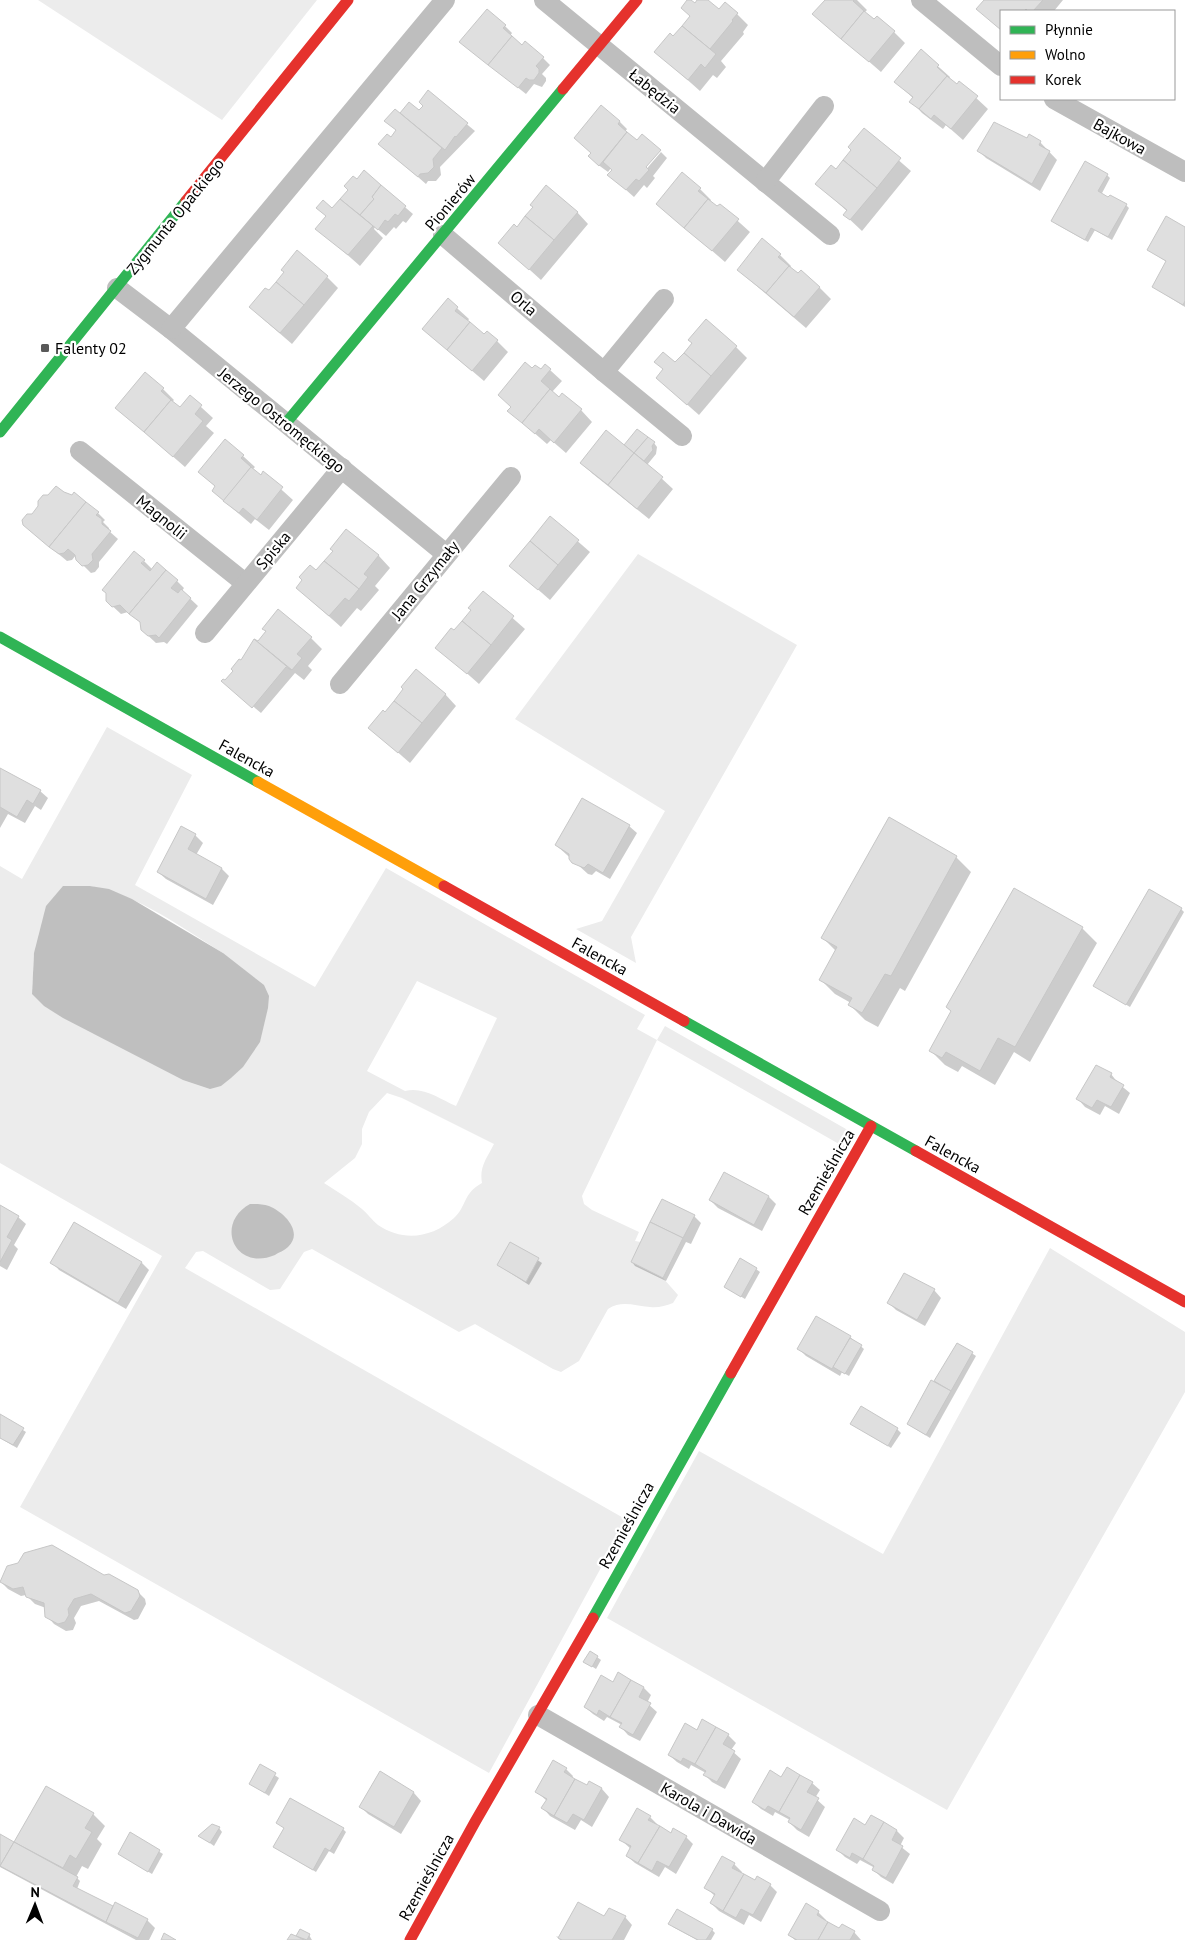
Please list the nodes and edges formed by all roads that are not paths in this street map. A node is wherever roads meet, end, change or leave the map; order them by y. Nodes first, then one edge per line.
1 (348, 0) edge
2 (445, 0) edge
3 (544, 0) edge
4 (637, 0) edge
5 (921, 0) edge
6 (600, 46) junction
7 (1000, 65) edge
8 (1056, 100) edge
9 (824, 106) dead end
10 (1185, 172) edge
11 (765, 182) junction
12 (443, 235) junction
13 (830, 235) dead end
14 (117, 288) junction
15 (664, 299) dead end
16 (171, 329) junction
17 (604, 372) junction
18 (286, 423) junction
19 (0, 432) edge
20 (682, 436) dead end
21 (80, 451) dead end
22 (342, 468) junction
23 (511, 477) dead end
24 (446, 554) junction
25 (245, 583) junction
26 (204, 633) dead end
27 (0, 637) edge
28 (340, 684) dead end
29 (871, 1126) junction
30 (1185, 1302) edge
31 (538, 1715) junction
32 (880, 1911) dead end
33 (410, 1940) edge

1 - 14 street, Zygmunta Opackiego
2 - 16 street
3 - 6 street, Łabędzia
4 - 6 street, Pionierów
5 - 7 street
6 - 11 street, Łabędzia
6 - 12 street, Pionierów
8 - 10 street, Bajkowa
9 - 11 street
11 - 13 street, Łabędzia
12 - 17 street, Orla
12 - 18 street, Pionierów
14 - 16 street, Jerzego Ostromęckiego
14 - 19 street, Zygmunta Opackiego
15 - 17 street
16 - 18 street, Jerzego Ostromęckiego
17 - 20 street, Orla
18 - 22 street, Jerzego Ostromęckiego
21 - 25 street, Magnolii
22 - 24 street, Jerzego Ostromęckiego
22 - 25 street, Spiska
23 - 24 street, Jana Grzymały
24 - 28 street, Jana Grzymały
25 - 26 street, Spiska
27 - 29 street, Falencka
29 - 30 street, Falencka
29 - 31 street, Rzemieślnicza
31 - 32 street, Karola i Dawida
31 - 33 street, Rzemieślnicza

